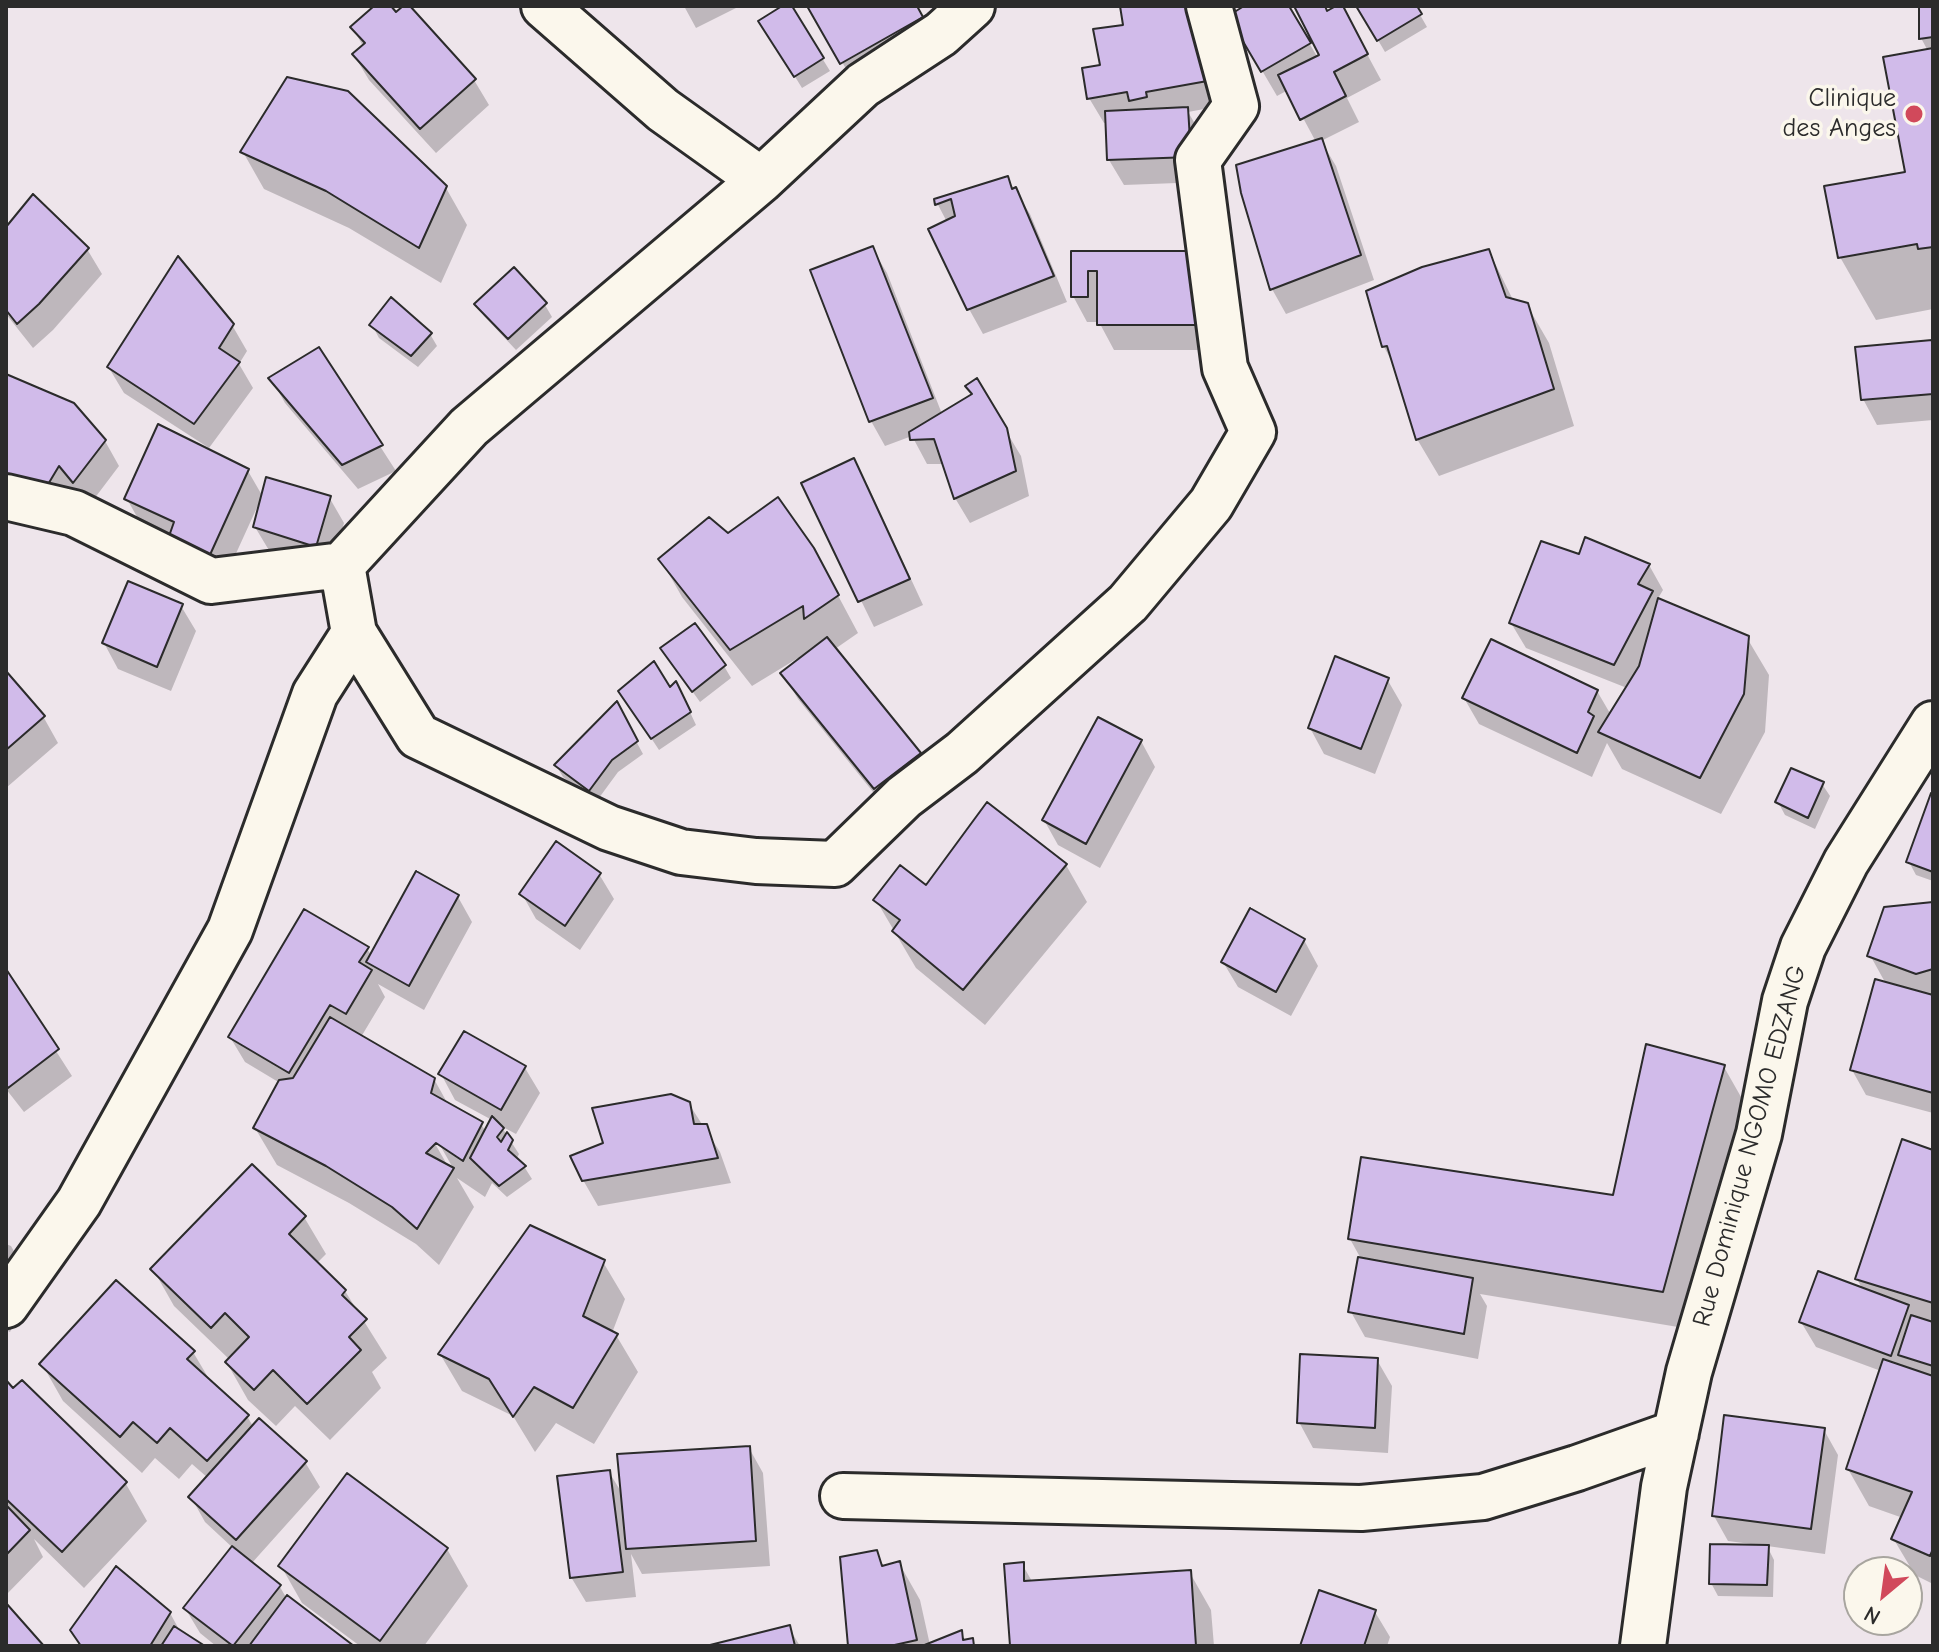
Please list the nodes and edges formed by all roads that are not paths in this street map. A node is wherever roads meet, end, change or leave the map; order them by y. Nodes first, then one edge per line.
1 (544, 6) edge
2 (972, 6) edge
3 (1209, 6) edge
4 (761, 180) junction
5 (6, 497) edge
6 (342, 565) junction
7 (354, 633) junction
8 (1933, 724) edge
9 (6, 1305) edge
10 (1676, 1433) junction
11 (843, 1496) dead end
12 (1643, 1646) edge

1 - 4 street
2 - 4 street
3 - 7 street
4 - 6 street
5 - 6 street
6 - 7 street
7 - 9 street
8 - 10 street, Rue Dominique NGOMO EDZANG
10 - 11 street
10 - 12 street, Rue Dominique NGOMO EDZANG

